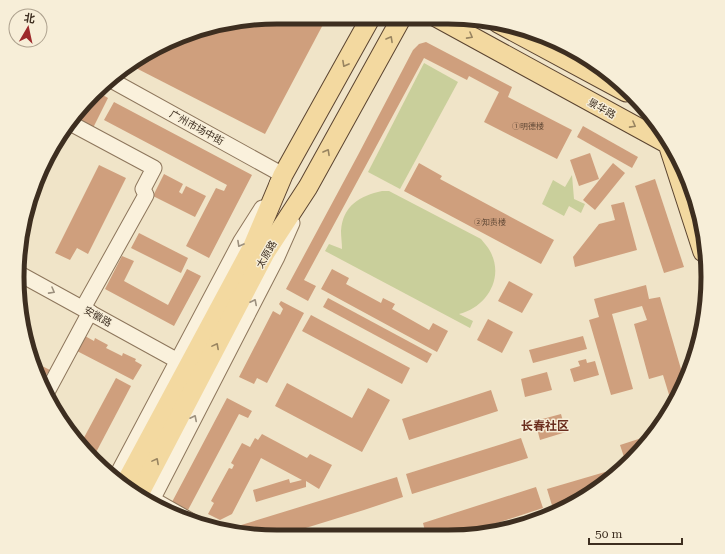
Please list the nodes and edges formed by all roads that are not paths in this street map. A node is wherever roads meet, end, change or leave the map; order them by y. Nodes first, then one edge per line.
1 (367, 24) edge
2 (398, 24) edge
3 (447, 24) edge
4 (520, 35) edge
5 (115, 82) edge
6 (612, 84) edge
7 (74, 125) edge
8 (659, 138) edge
9 (675, 165) edge
10 (283, 175) junction
11 (697, 233) edge
12 (24, 275) edge
13 (87, 310) junction
14 (178, 361) junction
15 (50, 388) edge
16 (118, 474) edge
17 (127, 481) edge
18 (149, 495) edge

1 -> 10 main road, 太原路
18 -> 2 main road, 太原路
3 -> 8 main road, 景华路
4 - 6 main road
5 - 10 street, 广州市场中街
7 - 13 street
9 - 11 main road, 景华路
10 -> 14 street
10 - 17 main road, 太原路
12 -> 13 street, 安徽路
13 - 14 street, 安徽路
13 - 15 street
14 - 16 street

